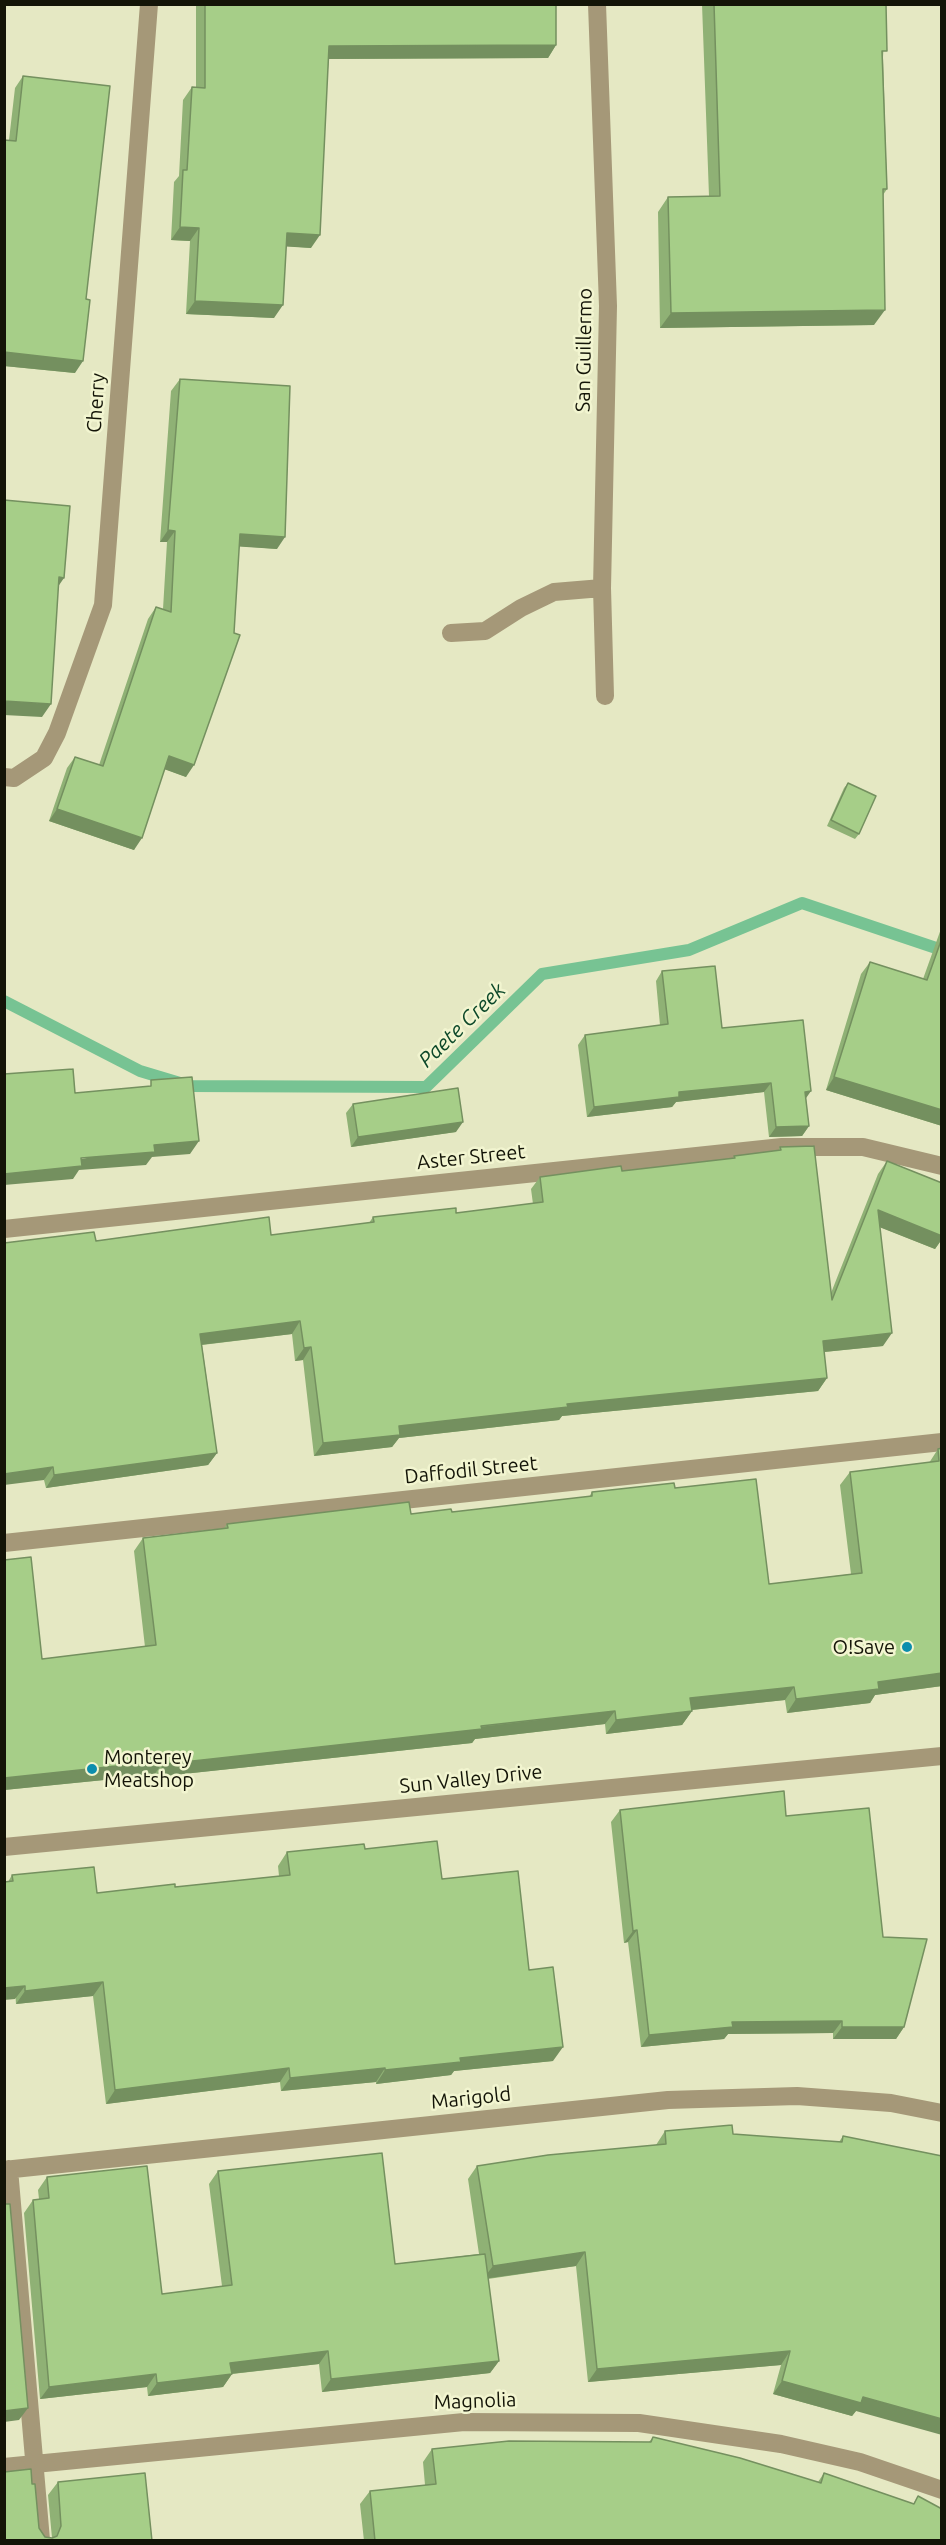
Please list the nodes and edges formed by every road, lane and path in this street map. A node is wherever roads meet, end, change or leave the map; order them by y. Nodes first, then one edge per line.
1 (149, 4) edge
2 (597, 4) edge
3 (602, 588) junction
4 (451, 633) dead end
5 (605, 696) dead end
6 (9, 778) edge
7 (942, 1166) edge
8 (4, 1229) edge
9 (942, 1442) edge
10 (4, 1543) edge
11 (942, 1756) edge
12 (4, 1847) edge
13 (942, 2113) edge
14 (7, 2170) edge
15 (33, 2464) junction
16 (4, 2467) edge
17 (942, 2490) edge
18 (41, 2541) edge

1 - 6 street, Cherry
2 - 3 street, San Guillermo
3 - 4 street
3 - 5 street, San Guillermo
7 - 8 street, Aster Street
9 - 10 street, Daffodil Street
11 - 12 street, Sun Valley Drive
13 - 14 street, Marigold
14 - 15 street
15 - 16 street, Magnolia
15 - 17 street, Magnolia
15 - 18 street

